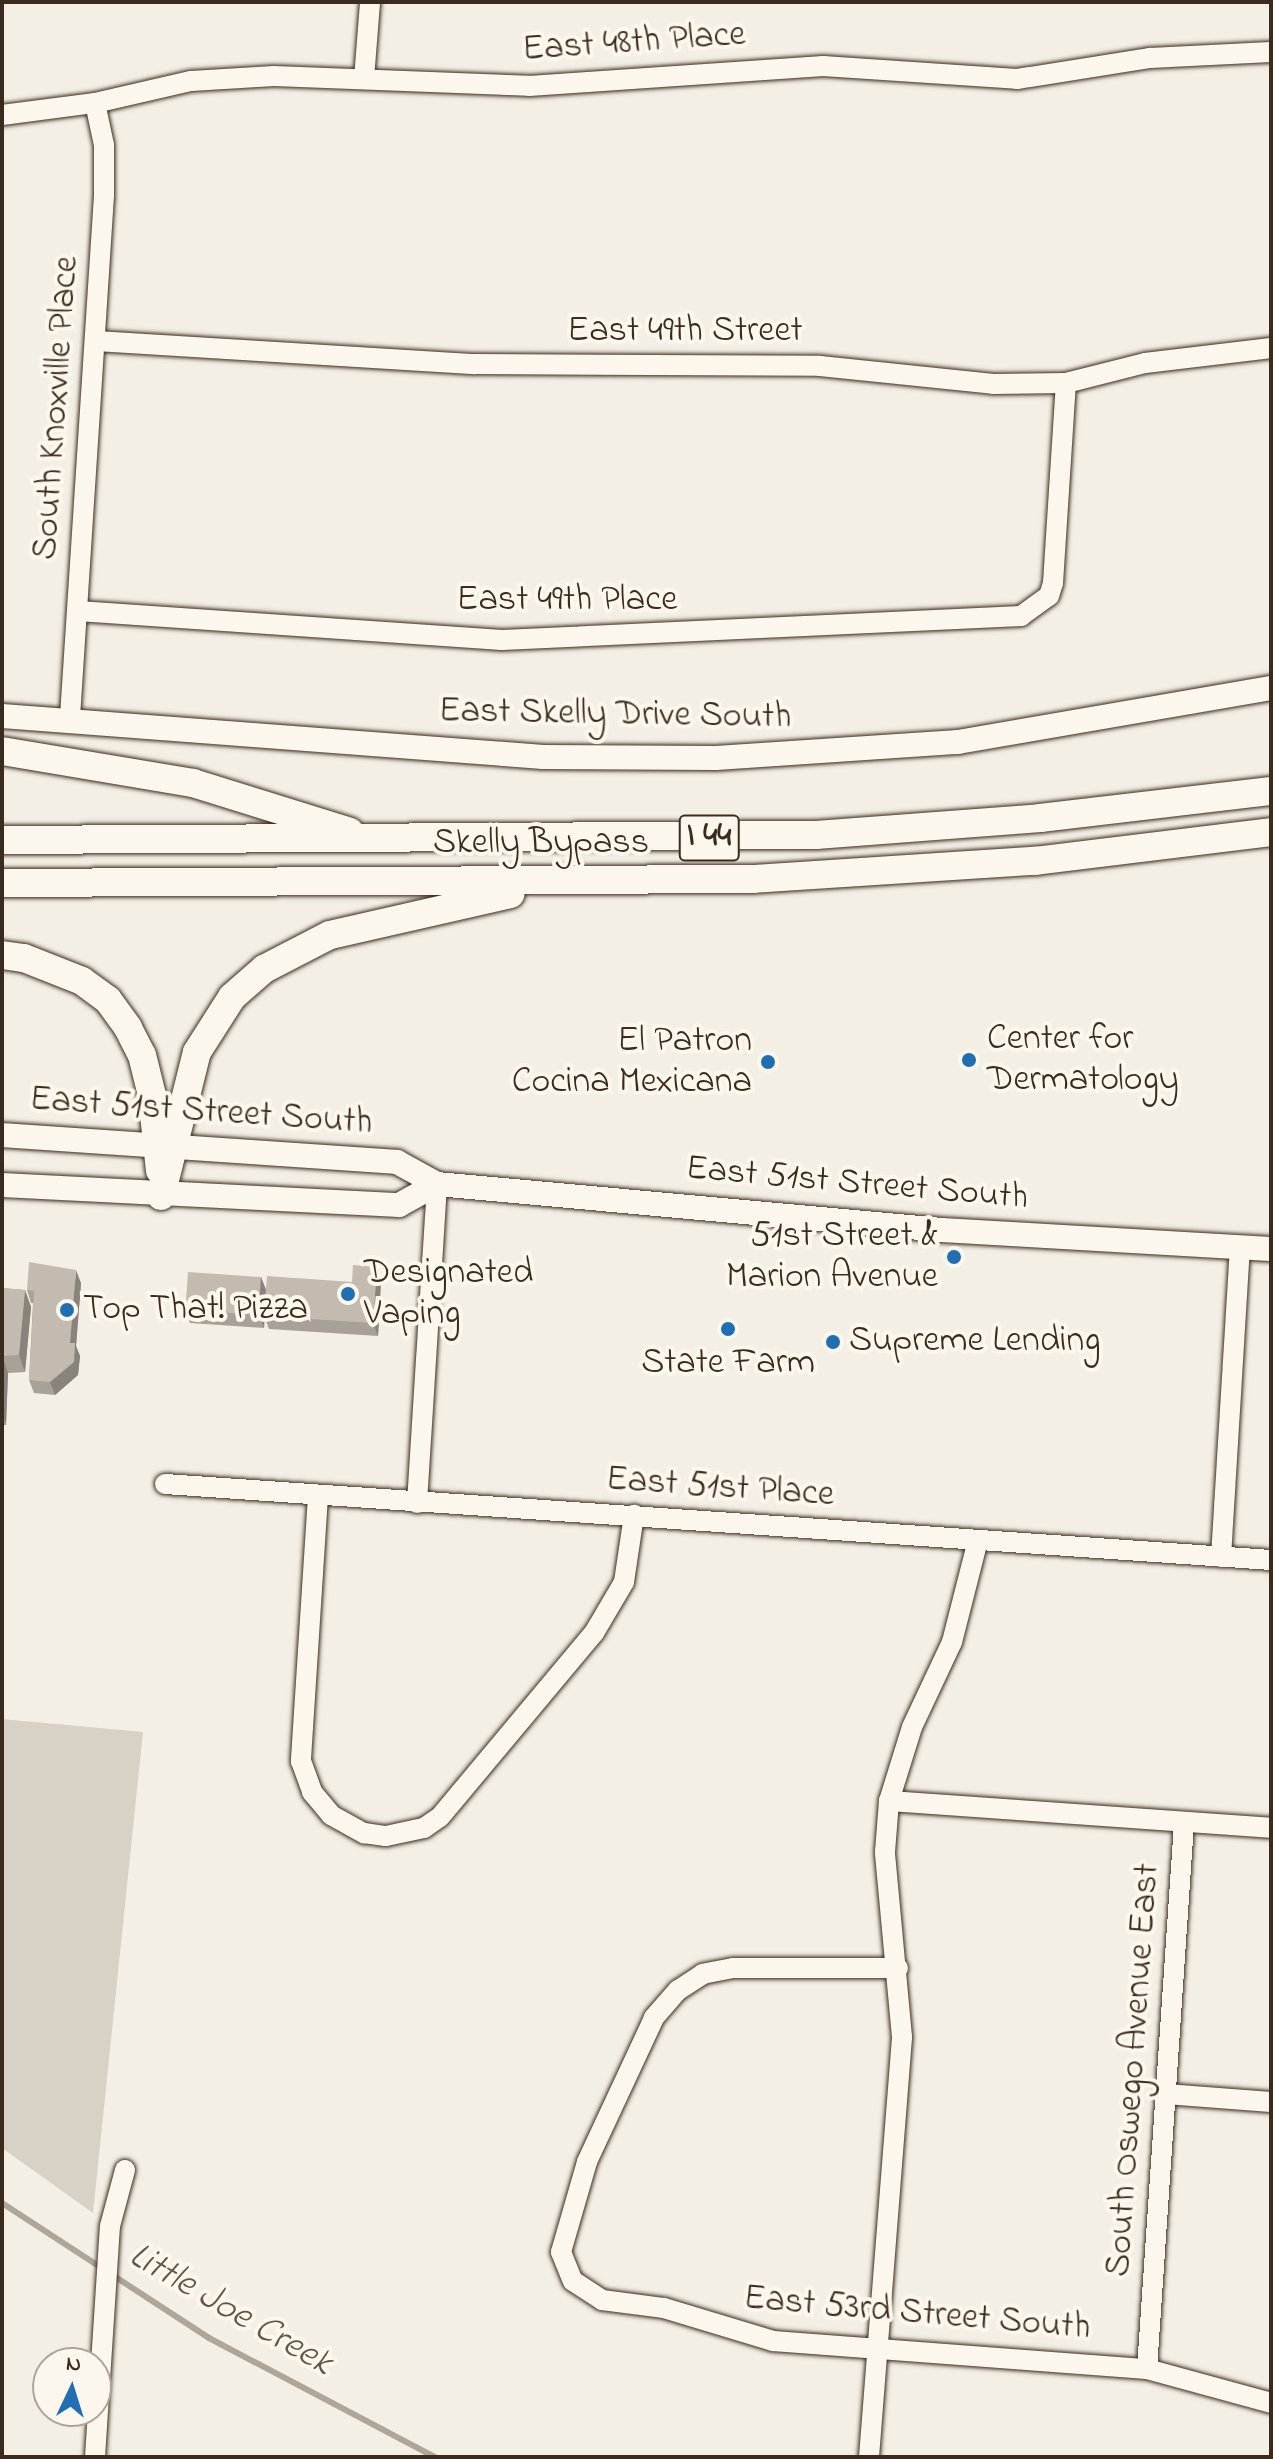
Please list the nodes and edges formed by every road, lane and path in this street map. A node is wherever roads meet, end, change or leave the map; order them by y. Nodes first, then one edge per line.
1 (370, 2) edge
2 (1271, 52) edge
3 (364, 79) junction
4 (95, 103) junction
5 (2, 115) edge
6 (96, 341) junction
7 (1271, 348) edge
8 (1066, 383) junction
9 (78, 611) junction
10 (1271, 688) edge
11 (2, 716) edge
12 (70, 717) junction
13 (2, 751) edge
14 (1271, 791) edge
15 (1271, 832) edge
16 (2, 840) edge
17 (378, 840) junction
18 (558, 882) junction
19 (2, 883) edge
20 (2, 955) edge
21 (2, 1135) edge
22 (166, 1146) junction
23 (437, 1184) junction
24 (2, 1185) edge
25 (161, 1196) junction
26 (1240, 1247) junction
27 (1271, 1249) edge
28 (165, 1484) dead end
29 (318, 1496) junction
30 (417, 1503) junction
31 (634, 1515) junction
32 (978, 1540) junction
33 (1221, 1557) junction
34 (1271, 1560) edge
35 (889, 1801) junction
36 (1184, 1823) junction
37 (1271, 1828) edge
38 (898, 1968) junction
39 (1166, 2094) junction
40 (1271, 2102) edge
41 (125, 2170) dead end
42 (877, 2350) junction
43 (1147, 2369) junction
44 (1271, 2403) edge
45 (95, 2457) edge
46 (869, 2457) edge

1 - 3 street
2 - 3 street, East 48th Place
3 - 4 street, East 48th Place
4 - 5 street, East 48th Place
4 - 6 street, South Knoxville Place
6 - 8 street, East 49th Street
6 - 9 street, South Knoxville Place
7 - 8 street, East 49th Street
8 - 9 street, East 49th Place
9 - 12 street, South Knoxville Place
10 - 12 main road, East Skelly Drive South
11 - 12 main road, East Skelly Drive South
13 - 17 highway
14 - 17 highway, Skelly Bypass / I 44
15 - 18 highway, Skelly Bypass / I 44
16 - 17 highway, Skelly Bypass / I 44
18 - 19 highway, Skelly Bypass / I 44
18 - 22 highway
20 - 22 highway
21 - 22 main road, East 51st Street South
22 - 23 main road, East 51st Street South
22 - 25 highway
23 - 25 main road
23 - 26 main road, East 51st Street South
23 - 30 street
24 - 25 main road
26 - 27 main road, East 51st Street South
26 - 33 street
28 - 29 street, East 51st Place
29 - 30 street, East 51st Place
29 - 31 street
30 - 31 street, East 51st Place
31 - 32 street, East 51st Place
32 - 33 street, East 51st Place
32 - 35 street
33 - 34 street, East 51st Place
35 - 36 street
35 - 38 street
36 - 37 street
36 - 39 street, South Oswego Avenue East
38 - 42 street
38 - 42 street, East 53rd Street South
39 - 40 street
39 - 43 street, South Oswego Avenue East
41 - 45 street
42 - 43 street, East 53rd Street South
42 - 46 street
43 - 44 street, East 53rd Street South

